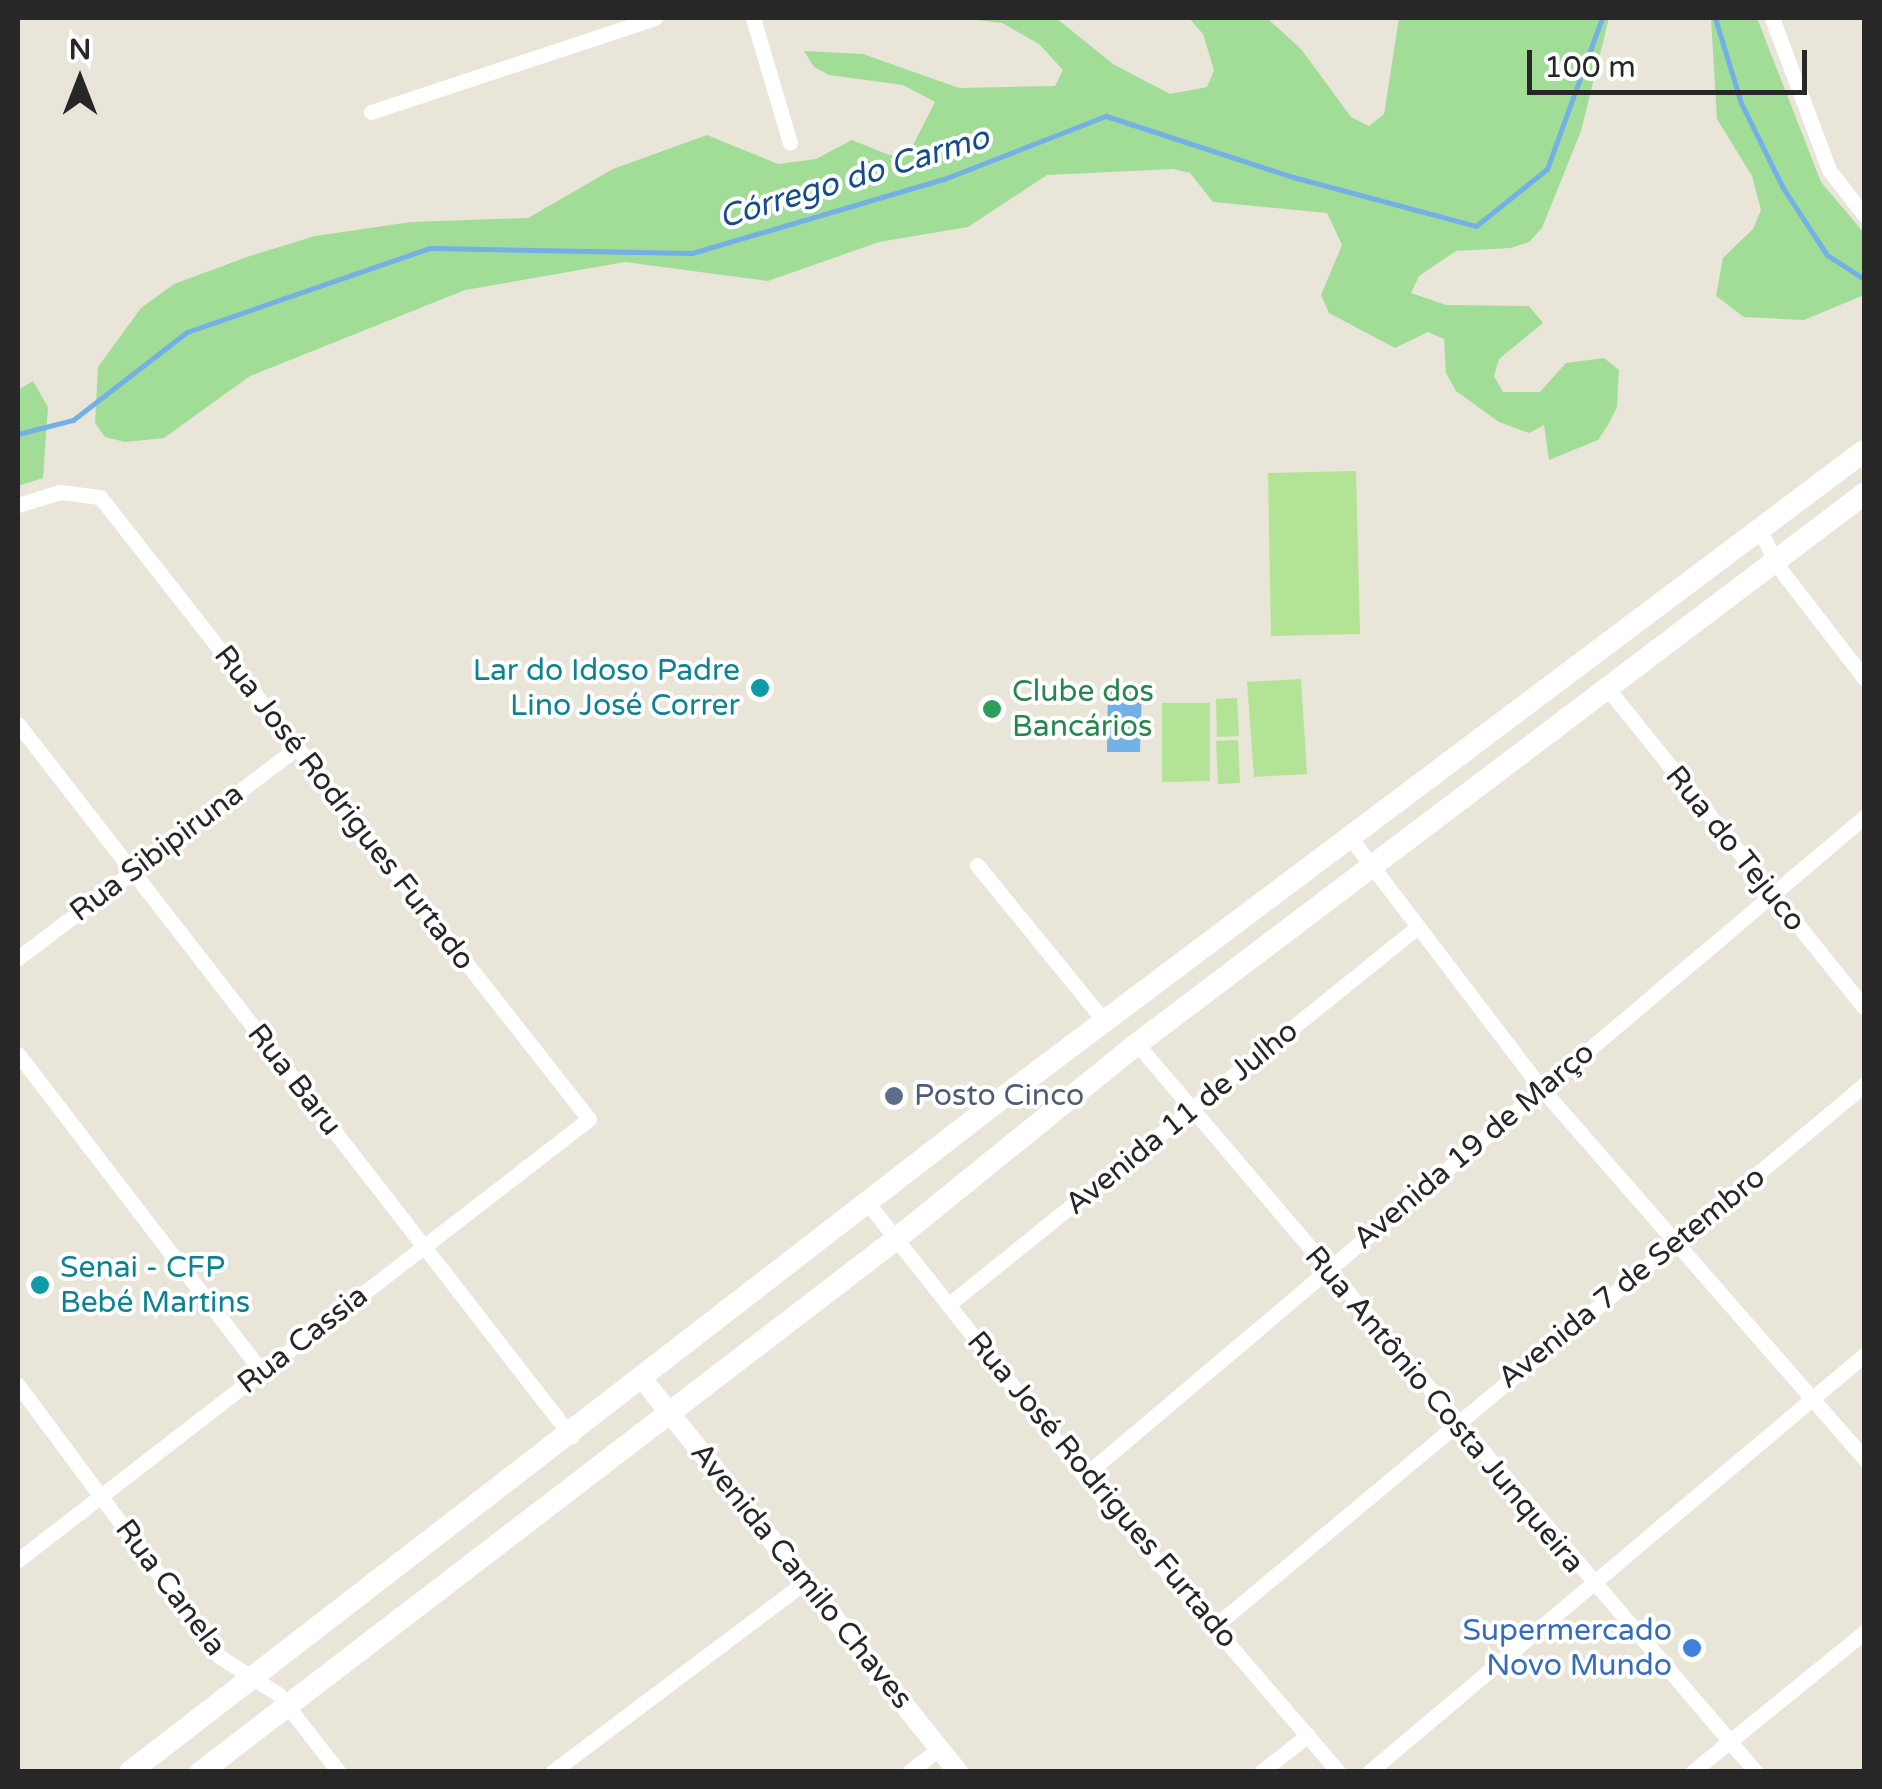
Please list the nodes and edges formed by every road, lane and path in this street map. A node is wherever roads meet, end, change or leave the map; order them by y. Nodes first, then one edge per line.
1 (655, 18) edge
2 (753, 18) edge
3 (1772, 18) edge
4 (371, 112) dead end
5 (790, 143) dead end
6 (1864, 215) edge
7 (1864, 451) edge
8 (1864, 494) edge
9 (18, 505) edge
10 (1759, 528) junction
11 (1777, 565) junction
12 (1864, 678) edge
13 (1608, 689) junction
14 (18, 724) edge
15 (296, 748) junction
16 (1864, 817) edge
17 (1349, 836) junction
18 (977, 866) dead end
19 (1369, 867) junction
20 (130, 872) junction
21 (1770, 896) junction
22 (1415, 930) junction
23 (18, 958) edge
24 (1864, 1006) edge
25 (1106, 1023) junction
26 (1138, 1044) junction
27 (18, 1054) edge
28 (1864, 1085) edge
29 (1542, 1089) junction
30 (998, 1102) junction
31 (1192, 1112) junction
32 (589, 1119) joint
33 (1021, 1133) junction
34 (870, 1206) junction
35 (896, 1238) junction
36 (1679, 1240) junction
37 (424, 1247) junction
38 (1326, 1272) junction
39 (948, 1305) junction
40 (1864, 1355) edge
41 (262, 1372) junction
42 (644, 1381) junction
43 (18, 1385) edge
44 (1812, 1398) junction
45 (668, 1412) junction
46 (1454, 1423) junction
47 (572, 1436) junction
48 (1864, 1458) edge
49 (1084, 1476) junction
50 (101, 1495) junction
51 (18, 1560) edge
52 (805, 1582) junction
53 (1596, 1587) junction
54 (1216, 1625) junction
55 (1864, 1632) edge
56 (252, 1680) junction
57 (289, 1706) junction
58 (1308, 1735) junction
59 (1730, 1739) junction
60 (940, 1748) junction
61 (130, 1772) edge
62 (201, 1772) edge
63 (338, 1772) edge
64 (552, 1772) edge
65 (909, 1772) edge
66 (958, 1772) edge
67 (1261, 1772) edge
68 (1339, 1772) edge
69 (1370, 1772) edge
70 (1692, 1772) edge
71 (1756, 1772) edge

1 - 4 street
2 - 5 street
3 - 6 street
7 - 10 main road
8 - 11 main road
9 - 15 street, Rua José Rodrigues Furtado
10 - 11 street
10 - 17 main road
11 - 12 street
11 - 13 main road
13 - 19 main road
13 - 21 street, Rua do Tejuco
14 - 20 street, Rua Baru
15 - 20 street, Rua Sibipiruna
15 - 32 street, Rua José Rodrigues Furtado
16 - 21 street, Avenida 19 de Março
17 - 19 street
17 - 25 main road
18 - 25 street
19 - 22 street
19 - 26 main road
20 - 23 street, Rua Sibipiruna
20 - 37 street, Rua Baru
21 - 24 street, Rua do Tejuco
21 - 29 street, Avenida 19 de Março
22 - 29 street
22 - 31 street, Avenida 11 de Julho
25 - 30 main road
26 - 31 street, Rua Antônio Costa Junqueira
26 - 33 main road
27 - 41 street
28 - 36 street, Avenida 7 de Setembro
29 - 36 street
29 - 38 street, Avenida 19 de Março
30 - 33 main road
30 - 34 main road
31 - 38 street, Rua Antônio Costa Junqueira
31 - 39 street, Avenida 11 de Julho
32 - 37 street, Rua Cassia
33 - 35 main road
34 - 35 street, Rua José Rodrigues Furtado
34 - 42 main road
35 - 39 street, Rua José Rodrigues Furtado
35 - 45 main road
36 - 44 street
36 - 46 street, Avenida 7 de Setembro
37 - 41 street, Rua Cassia
37 - 47 street, Rua Baru
38 - 46 street, Rua Antônio Costa Junqueira
38 - 49 street, Avenida 19 de Março
39 - 49 street, Rua José Rodrigues Furtado
40 - 44 street
41 - 50 street, Rua Cassia
42 - 45 street, Avenida Camilo Chaves
42 - 47 main road
43 - 50 street, Rua Canela
44 - 48 street
44 - 53 street
45 - 52 street, Avenida Camilo Chaves
45 - 57 main road
46 - 53 street, Rua Antônio Costa Junqueira
46 - 54 street, Avenida 7 de Setembro
47 - 56 main road
49 - 54 street, Rua José Rodrigues Furtado
50 - 51 street, Rua Cassia
50 - 56 street, Rua Canela
52 - 60 street, Avenida Camilo Chaves
52 - 64 street
53 - 59 street, Rua Antônio Costa Junqueira
53 - 69 street
54 - 58 street, Rua José Rodrigues Furtado
55 - 59 street
56 - 57 street, Rua Canela
56 - 61 main road
57 - 62 main road
57 - 63 street, Rua Canela
58 - 67 street
58 - 68 street, Rua José Rodrigues Furtado
59 - 70 street
59 - 71 street, Rua Antônio Costa Junqueira
60 - 65 street
60 - 66 street, Avenida Camilo Chaves

